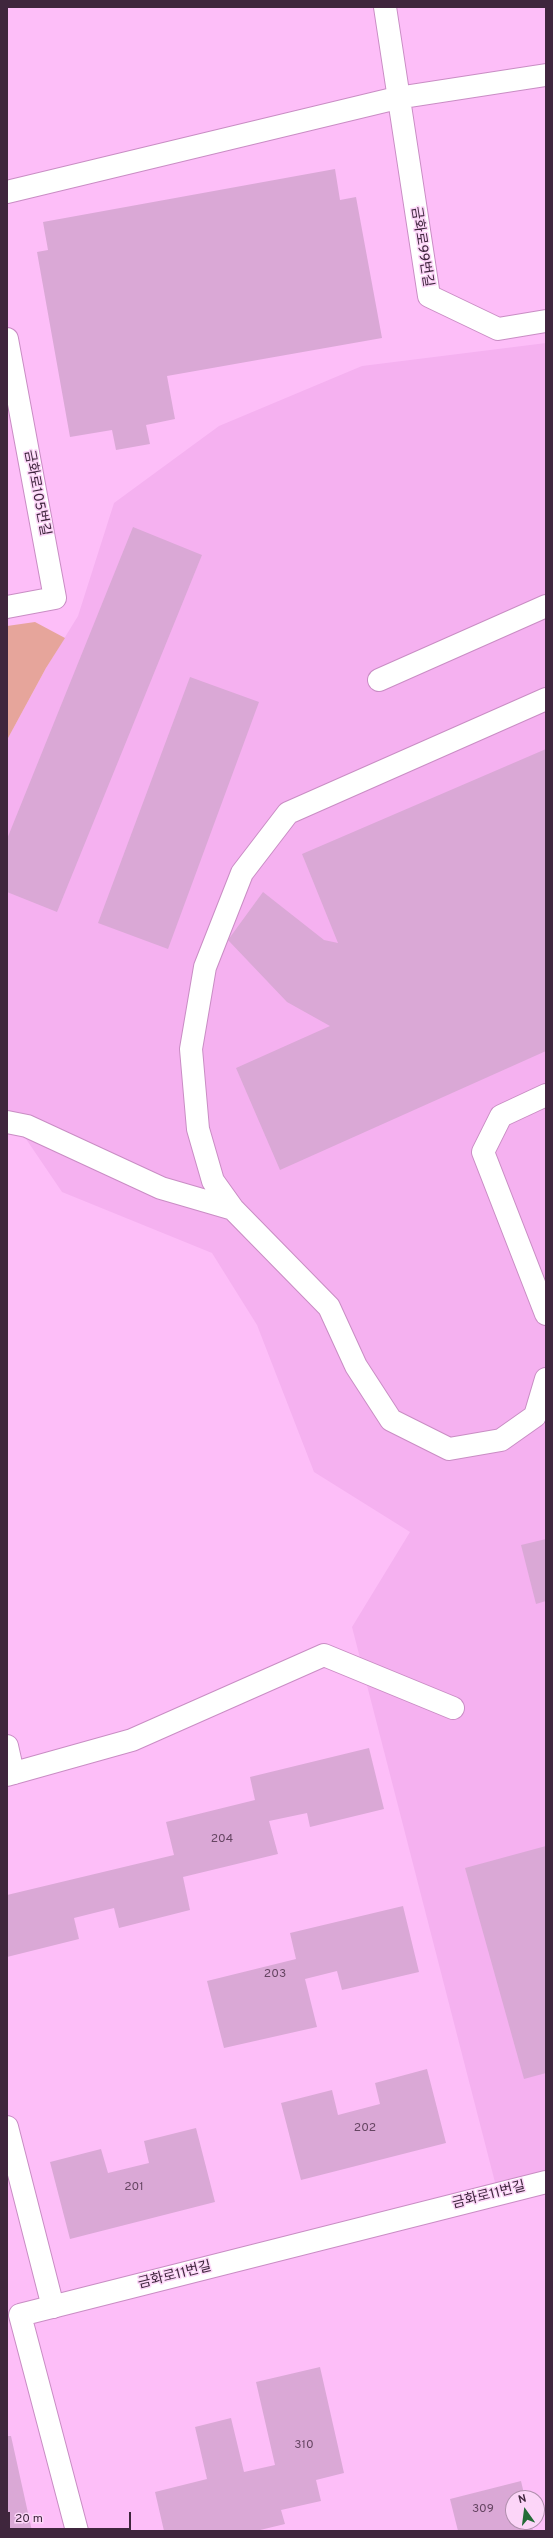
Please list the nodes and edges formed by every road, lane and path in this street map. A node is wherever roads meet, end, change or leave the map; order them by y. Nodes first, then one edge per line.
1 (385, 7) edge
2 (546, 75) edge
3 (397, 98) junction
4 (7, 192) edge
5 (546, 321) edge
6 (7, 339) edge
7 (546, 606) edge
8 (7, 607) edge
9 (379, 680) dead end
10 (546, 699) edge
11 (546, 1096) edge
12 (7, 1122) edge
13 (233, 1209) junction
14 (546, 1314) edge
15 (546, 1379) edge
16 (453, 1708) dead end
17 (7, 1746) edge
18 (10, 1774) edge
19 (7, 2126) edge
20 (546, 2182) edge
21 (53, 2307) junction
22 (77, 2531) edge

1 - 3 street, 금화로99번길
2 - 3 street
3 - 4 street
3 - 5 street, 금화로99번길
6 - 8 street, 금화로105번길
7 - 9 street
10 - 13 street
11 - 14 street
12 - 13 street
13 - 15 street
16 - 18 street
17 - 18 street
19 - 21 street
20 - 21 street, 금화로11번길
21 - 22 street, 금화로11번길

